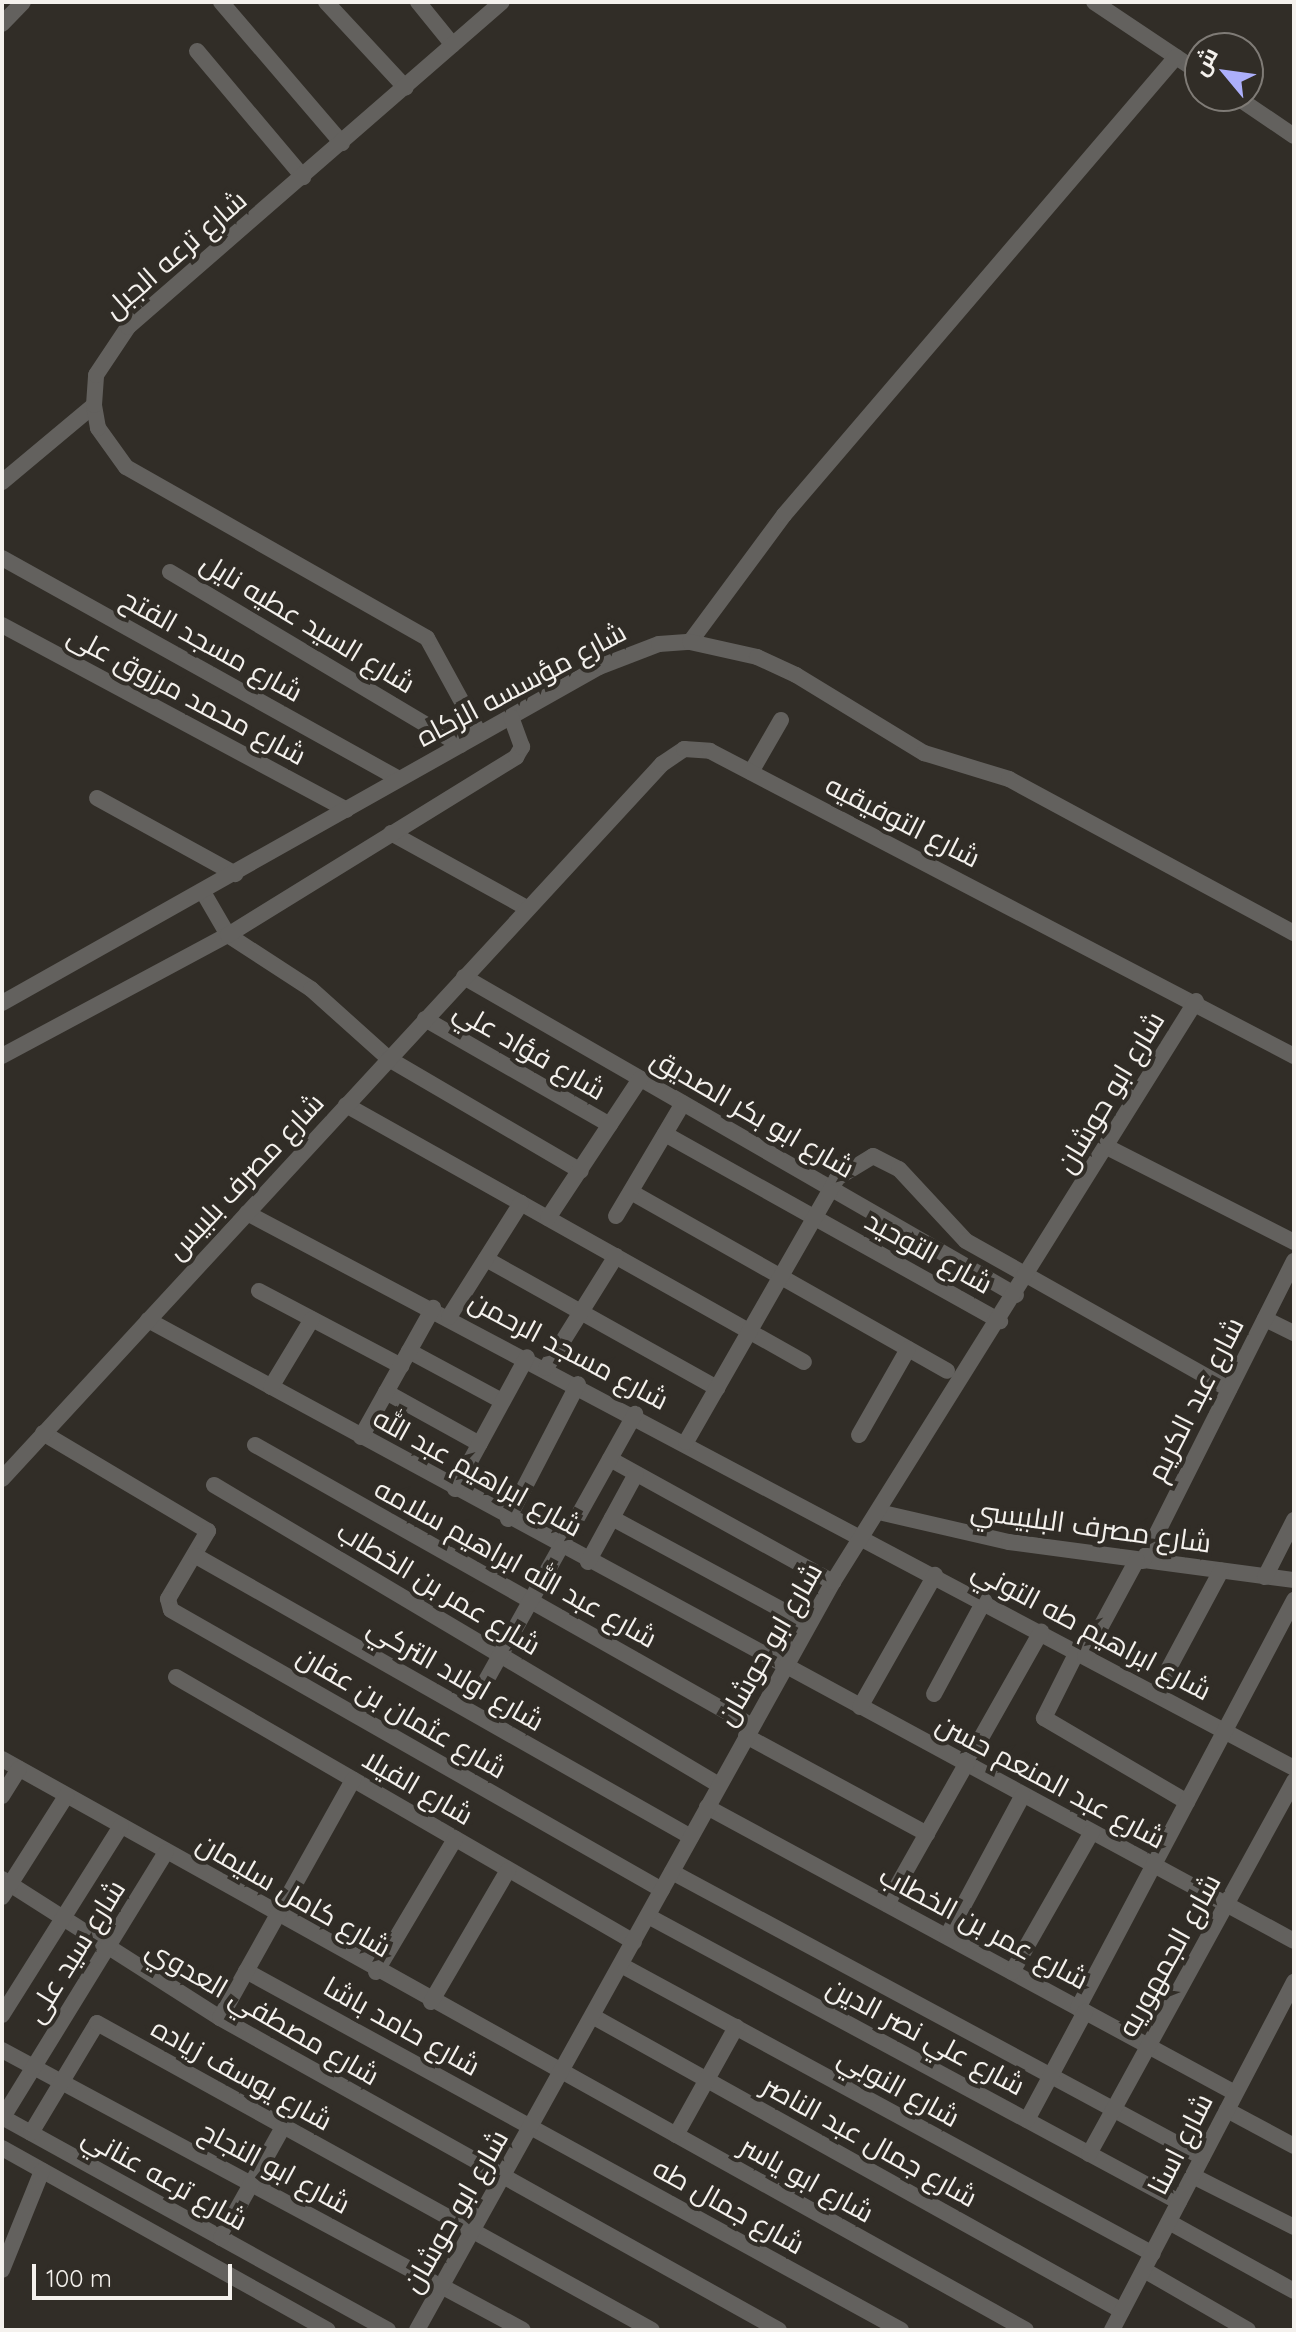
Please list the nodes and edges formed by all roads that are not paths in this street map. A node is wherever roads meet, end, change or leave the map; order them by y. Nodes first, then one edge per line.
1 (23, 2) edge
2 (221, 2) edge
3 (326, 2) edge
4 (418, 2) edge
5 (502, 2) edge
6 (1094, 2) edge
7 (2, 24) edge
8 (453, 45) junction
9 (197, 51) dead end
10 (1176, 57) junction
11 (1184, 62) edge
12 (406, 88) junction
13 (1259, 112) edge
14 (1294, 136) edge
15 (342, 143) junction
16 (303, 177) junction
17 (94, 405) junction
18 (2, 482) edge
19 (2, 558) edge
20 (170, 572) dead end
21 (2, 625) edge
22 (690, 642) junction
23 (506, 720) junction
24 (781, 720) dead end
25 (479, 733) junction
26 (460, 745) junction
27 (751, 772) junction
28 (398, 778) junction
29 (97, 798) dead end
30 (347, 810) junction
31 (391, 833) junction
32 (235, 874) junction
33 (203, 892) junction
34 (527, 908) junction
35 (1294, 933) edge
36 (228, 935) junction
37 (464, 977) junction
38 (1196, 1001) junction
39 (2, 1003) edge
40 (425, 1019) junction
41 (2, 1056) edge
42 (1294, 1056) edge
43 (389, 1059) junction
44 (640, 1079) junction
45 (683, 1103) junction
46 (346, 1105) junction
47 (610, 1125) junction
48 (665, 1134) junction
49 (1107, 1147) junction
50 (581, 1171) junction
51 (831, 1188) junction
52 (631, 1192) junction
53 (521, 1203) junction
54 (247, 1213) junction
55 (616, 1216) dead end
56 (548, 1218) junction
57 (815, 1218) junction
58 (1294, 1242) edge
59 (616, 1256) junction
60 (486, 1259) junction
61 (1294, 1261) edge
62 (780, 1277) junction
63 (1027, 1277) junction
64 (259, 1291) dead end
65 (1016, 1295) junction
66 (433, 1308) junction
67 (581, 1312) junction
68 (449, 1317) junction
69 (312, 1319) junction
70 (1265, 1319) junction
71 (148, 1320) junction
72 (1000, 1321) junction
73 (750, 1331) junction
74 (1294, 1333) edge
75 (908, 1349) junction
76 (409, 1351) junction
77 (527, 1357) junction
78 (804, 1362) dead end
79 (401, 1366) junction
80 (546, 1368) junction
81 (947, 1371) dead end
82 (578, 1384) junction
83 (271, 1387) junction
84 (717, 1388) junction
85 (1229, 1389) junction
86 (386, 1392) junction
87 (502, 1401) junction
88 (635, 1414) junction
89 (43, 1433) junction
90 (859, 1435) dead end
91 (361, 1437) junction
92 (686, 1442) junction
93 (480, 1444) junction
94 (255, 1445) dead end
95 (610, 1459) junction
96 (636, 1474) junction
97 (2, 1479) edge
98 (214, 1485) dead end
99 (455, 1489) junction
100 (883, 1513) junction
101 (612, 1518) junction
102 (508, 1519) junction
103 (1294, 1520) edge
104 (864, 1537) junction
105 (561, 1547) junction
106 (196, 1556) junction
107 (1140, 1560) junction
108 (588, 1562) junction
109 (1221, 1571) junction
110 (935, 1575) junction
111 (1265, 1577) junction
112 (1294, 1580) edge
113 (833, 1582) junction
114 (1294, 1600) edge
115 (531, 1601) junction
116 (984, 1601) junction
117 (808, 1624) junction
118 (1041, 1632) junction
119 (1081, 1654) junction
120 (501, 1655) junction
121 (784, 1666) junction
122 (176, 1677) dead end
123 (483, 1686) dead end
124 (934, 1694) dead end
125 (1155, 1694) junction
126 (860, 1707) junction
127 (749, 1731) junction
128 (1225, 1731) junction
129 (2, 1759) edge
130 (966, 1764) junction
131 (1294, 1768) edge
132 (19, 1769) junction
133 (353, 1780) junction
134 (1294, 1781) edge
135 (719, 1785) junction
136 (1023, 1795) junction
137 (2, 1796) edge
138 (66, 1796) junction
139 (1187, 1802) junction
140 (707, 1807) junction
141 (121, 1826) junction
142 (1092, 1832) junction
143 (927, 1834) junction
144 (691, 1837) junction
145 (455, 1839) junction
146 (166, 1852) junction
147 (1154, 1866) junction
148 (508, 1870) junction
149 (672, 1872) junction
150 (5, 1887) edge
151 (662, 1890) junction
152 (887, 1904) junction
153 (1226, 1905) junction
154 (648, 1916) junction
155 (276, 1917) junction
156 (64, 1919) junction
157 (947, 1936) junction
158 (1294, 1941) edge
159 (634, 1942) junction
160 (105, 1950) junction
161 (621, 1965) junction
162 (246, 1971) junction
163 (376, 1972) junction
164 (1012, 1972) junction
165 (1294, 1982) edge
166 (431, 2002) junction
167 (1082, 2010) junction
168 (2, 2015) edge
169 (594, 2017) junction
170 (220, 2018) junction
171 (736, 2027) junction
172 (1149, 2046) junction
173 (2, 2050) edge
174 (33, 2067) junction
175 (563, 2072) junction
176 (1051, 2075) junction
177 (707, 2080) junction
178 (60, 2082) junction
179 (1235, 2093) junction
180 (1114, 2109) junction
181 (1227, 2110) junction
182 (2, 2117) edge
183 (1027, 2120) junction
184 (283, 2127) junction
185 (532, 2127) junction
186 (31, 2133) junction
187 (676, 2135) junction
188 (1294, 2146) edge
189 (2, 2148) edge
190 (1089, 2154) junction
191 (1202, 2157) junction
192 (42, 2171) junction
193 (1193, 2176) junction
194 (504, 2180) junction
195 (251, 2184) junction
196 (1179, 2202) junction
197 (1169, 2222) junction
198 (1294, 2227) edge
199 (474, 2233) junction
200 (221, 2238) junction
201 (1153, 2254) junction
202 (2, 2270) edge
203 (1144, 2270) junction
204 (443, 2286) junction
205 (1294, 2291) edge
206 (1119, 2323) edge
207 (644, 2328) edge
208 (327, 2330) edge
209 (388, 2330) edge
210 (417, 2330) edge
211 (523, 2330) edge
212 (779, 2330) edge
213 (901, 2330) edge
214 (1026, 2330) edge
215 (1248, 2330) edge

1 - 7 street
2 - 15 street
3 - 12 street
4 - 8 street
5 - 8 street, شارع ترعه الجبل
6 - 10 street
8 - 12 street, شارع ترعه الجبل
9 - 16 street
10 - 11 street
10 - 22 street
12 - 15 street, شارع ترعه الجبل
13 - 14 street
15 - 16 street, شارع ترعه الجبل
16 - 17 street, شارع ترعه الجبل
17 - 18 street
17 - 25 street
19 - 28 street, شارع مسجد الفتح
20 - 26 street, شارع السيد عطيه نايل
21 - 30 street, شارع محمد مرزوق على
22 - 23 street, شارع مؤسسه الزكاه
22 - 35 street, شارع مؤسسه الزكاه
23 - 25 street, شارع مؤسسه الزكاه
23 - 31 street
24 - 27 street
25 - 26 street, شارع مؤسسه الزكاه
26 - 28 street, شارع مؤسسه الزكاه
27 - 34 street, شارع التوفيقيه
27 - 38 street, شارع التوفيقيه
28 - 30 street, شارع مؤسسه الزكاه
29 - 32 street
30 - 32 street, شارع مؤسسه الزكاه
31 - 34 street
31 - 36 street
32 - 33 street, شارع مؤسسه الزكاه
33 - 36 street
33 - 39 street, شارع مؤسسه الزكاه
34 - 37 street, شارع مصرف بلبيس
36 - 41 street
36 - 43 street
37 - 40 street, شارع مصرف بلبيس
37 - 44 street, شارع ابو بكر الصديق
38 - 42 street, شارع التوفيقيه
38 - 49 street, شارع ابو حوشان
40 - 43 street, شارع مصرف بلبيس
40 - 47 street, شارع فؤاد علي
43 - 46 street, شارع مصرف بلبيس
43 - 50 street
44 - 45 street, شارع ابو بكر الصديق
44 - 47 street
45 - 48 street
45 - 51 street, شارع ابو بكر الصديق
46 - 53 street
46 - 54 street, شارع مصرف بلبيس
47 - 50 street
48 - 52 street
48 - 57 street, شارع التوحيد
49 - 58 street
49 - 63 street, شارع ابو حوشان
50 - 56 street
51 - 57 street
51 - 63 street
51 - 65 street, شارع ابو بكر الصديق
52 - 55 street
52 - 62 street
53 - 56 street
53 - 60 street
54 - 66 street, شارع مسجد الرحمن
54 - 71 street, شارع مصرف بلبيس
56 - 59 street
57 - 62 street
57 - 72 street, شارع التوحيد
59 - 67 street
59 - 73 street
60 - 67 street
60 - 68 street
61 - 70 street, شارع عبد الكريم
62 - 73 street
62 - 75 street
63 - 65 street, شارع ابو حوشان
63 - 85 street
64 - 69 street
65 - 72 street, شارع ابو حوشان
66 - 68 street, شارع مسجد الرحمن
66 - 76 street
67 - 80 street
67 - 84 street
68 - 77 street, شارع مسجد الرحمن
69 - 79 street
69 - 83 street
70 - 74 street
70 - 85 street, شارع عبد الكريم
71 - 83 street, شارع ابراهيم عبد الله
71 - 89 street, شارع مصرف بلبيس
72 - 100 street, شارع ابو حوشان
73 - 78 street
73 - 84 street
75 - 81 street
75 - 90 street
76 - 79 street
76 - 87 street
77 - 80 street, شارع مسجد الرحمن
77 - 87 street
79 - 86 street
80 - 82 street, شارع مسجد الرحمن
82 - 88 street, شارع مسجد الرحمن
82 - 102 street
83 - 91 street, شارع ابراهيم عبد الله
84 - 92 street
85 - 107 street, شارع عبد الكريم
86 - 91 street
86 - 93 street
87 - 93 street
88 - 92 street, شارع مسجد الرحمن
88 - 95 street
89 - 97 street, شارع مصرف بلبيس
89 - 106 street
91 - 99 street, شارع ابراهيم عبد الله
92 - 104 street, شارع مسجد الرحمن
93 - 99 street
94 - 115 street, شارع عبد الله ابراهيم سلامه
95 - 96 street
95 - 105 street
96 - 101 street
96 - 113 street
98 - 120 street, شارع عمر بن الخطاب
99 - 102 street, شارع ابراهيم عبد الله
100 - 104 street, شارع ابو حوشان
100 - 107 street, شارع مصرف البلبيسي
101 - 108 street
101 - 117 street
102 - 105 street, شارع ابراهيم عبد الله
103 - 111 street
104 - 110 street, شارع ابراهيم طه التوني
104 - 113 street, شارع ابو حوشان
105 - 108 street, شارع ابراهيم عبد الله
105 - 115 street
106 - 144 street, شارع اولاد التركي
106 - 151 street, شارع عثمان بن عفان
107 - 109 street, شارع مصرف البلبيسي
107 - 119 street, شارع عبد الكريم
108 - 121 street, شارع ابراهيم عبد الله
109 - 111 street, شارع مصرف البلبيسي
109 - 125 street
110 - 116 street, شارع ابراهيم طه التوني
110 - 126 street
111 - 112 street, شارع مصرف البلبيسي
113 - 117 street, شارع ابو حوشان
114 - 128 street
115 - 120 street
115 - 127 street, شارع عبد الله ابراهيم سلامه
116 - 118 street, شارع ابراهيم طه التوني
116 - 124 street
117 - 121 street, شارع ابو حوشان
118 - 119 street, شارع ابراهيم طه التوني
118 - 130 street
119 - 125 street, شارع ابراهيم طه التوني
119 - 139 street, شارع عبد الكريم
120 - 123 street
120 - 135 street, شارع عمر بن الخطاب
121 - 126 street, شارع عبد المنعم حسن
121 - 127 street, شارع ابو حوشان
122 - 133 street, شارع الفيلا
125 - 128 street, شارع ابراهيم طه التوني
126 - 130 street, شارع عبد المنعم حسن
127 - 135 street, شارع ابو حوشان
127 - 143 street, شارع عبد الله ابراهيم سلامه
128 - 131 street, شارع ابراهيم طه التوني
128 - 139 street
129 - 132 street, شارع كامل سليمان
130 - 136 street, شارع عبد المنعم حسن
130 - 143 street
132 - 137 street
132 - 138 street, شارع كامل سليمان
133 - 145 street, شارع الفيلا
133 - 155 street
134 - 153 street, شارع الجمهوريه
135 - 140 street, شارع ابو حوشان
136 - 142 street, شارع عبد المنعم حسن
136 - 157 street
138 - 141 street, شارع كامل سليمان
138 - 150 street
139 - 147 street
140 - 144 street, شارع ابو حوشان
140 - 152 street, شارع عمر بن الخطاب
141 - 146 street, شارع كامل سليمان
141 - 156 street
142 - 147 street, شارع عبد المنعم حسن
142 - 164 street
143 - 152 street
144 - 149 street, شارع ابو حوشان
145 - 148 street, شارع الفيلا
145 - 163 street
146 - 155 street, شارع كامل سليمان
146 - 160 street, شارع سيد على
147 - 153 street, شارع عبد المنعم حسن
147 - 167 street
148 - 159 street, شارع الفيلا
148 - 166 street
149 - 151 street, شارع ابو حوشان
149 - 176 street
150 - 156 street, شارع مصطفي العدوي
151 - 154 street, شارع ابو حوشان
152 - 157 street, شارع عمر بن الخطاب
153 - 158 street, شارع عبد المنعم حسن
153 - 172 street, شارع الجمهوريه
154 - 159 street, شارع ابو حوشان
154 - 183 street, شارع علي نصر الدين
155 - 162 street
155 - 163 street, شارع كامل سليمان
156 - 160 street, شارع مصطفي العدوي
156 - 168 street
157 - 164 street, شارع عمر بن الخطاب
159 - 161 street, شارع ابو حوشان
160 - 170 street, شارع مصطفي العدوي
160 - 174 street, شارع سيد على
161 - 169 street, شارع ابو حوشان
161 - 171 street, شارع النوبي
162 - 170 street
162 - 185 street, شارع حامد باشا
163 - 166 street, شارع كامل سليمان
164 - 167 street, شارع عمر بن الخطاب
165 - 179 street, شارع اسنا
166 - 175 street, شارع كامل سليمان
167 - 172 street, شارع عمر بن الخطاب
167 - 176 street
169 - 175 street, شارع ابو حوشان
169 - 177 street, شارع جمال عبد الناصر
170 - 194 street, شارع مصطفي العدوي
171 - 177 street
171 - 201 street, شارع النوبي
172 - 179 street, شارع عمر بن الخطاب
172 - 180 street, شارع الجمهوريه
173 - 174 street, شارع ابو النجاح
174 - 178 street, شارع ابو النجاح
174 - 182 street, شارع سيد على
175 - 185 street, شارع ابو حوشان
175 - 187 street, شارع ابو ياسر
176 - 180 street
176 - 183 street
177 - 187 street
177 - 206 street, شارع جمال عبد الناصر
178 - 184 street, شارع يوسف زياده
178 - 186 street, شارع يوسف زياده
178 - 195 street, شارع ابو النجاح
179 - 181 street, شارع اسنا
180 - 190 street, شارع الجمهوريه
180 - 191 street
181 - 188 street
181 - 191 street, شارع اسنا
182 - 186 street, شارع ترعه عناني
183 - 190 street, شارع علي نصر الدين
184 - 195 street
184 - 199 street, شارع يوسف زياده
185 - 194 street, شارع ابو حوشان
185 - 213 street, شارع جمال طه
186 - 200 street, شارع ترعه عناني
187 - 214 street, شارع ابو ياسر
189 - 192 street, شارع ترعه عناني
190 - 196 street, شارع علي نصر الدين
191 - 193 street, شارع اسنا
192 - 202 street
192 - 208 street, شارع ترعه عناني
193 - 196 street, شارع اسنا
193 - 198 street
194 - 199 street, شارع ابو حوشان
194 - 212 street, شارع مصطفي العدوي
195 - 200 street
195 - 204 street, شارع ابو النجاح
196 - 197 street, شارع اسنا
197 - 201 street, شارع اسنا
197 - 205 street
199 - 204 street, شارع ابو حوشان
199 - 207 street, شارع يوسف زياده
200 - 209 street, شارع ترعه عناني
201 - 203 street, شارع اسنا
203 - 206 street, شارع اسنا
203 - 215 street
204 - 210 street, شارع ابو حوشان
204 - 211 street, شارع ابو النجاح

